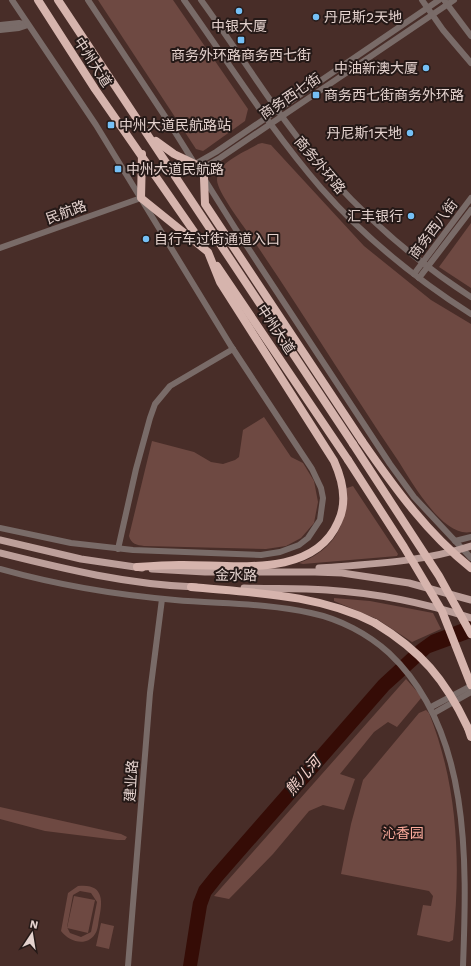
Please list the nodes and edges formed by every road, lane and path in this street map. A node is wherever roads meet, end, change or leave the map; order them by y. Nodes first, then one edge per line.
1 (12, 0) edge
2 (38, 0) edge
3 (58, 0) edge
4 (88, 0) edge
5 (184, 0) edge
6 (202, 0) edge
7 (422, 0) edge
8 (439, 0) edge
9 (454, 0) edge
10 (445, 2) edge
11 (428, 8) junction
12 (432, 14) junction
13 (0, 25) edge
14 (28, 25) junction
15 (0, 30) edge
16 (471, 36) edge
17 (471, 63) edge
18 (278, 109) junction
19 (283, 115) junction
20 (266, 117) junction
21 (271, 123) junction
22 (151, 138) junction
23 (142, 154) junction
24 (197, 167) junction
25 (204, 178) junction
26 (141, 198) junction
27 (471, 198) edge
28 (471, 210) edge
29 (0, 248) edge
30 (208, 252) junction
31 (422, 262) junction
32 (428, 267) junction
33 (414, 274) junction
34 (419, 278) junction
35 (471, 297) edge
36 (471, 314) edge
37 (233, 349) junction
38 (0, 528) edge
39 (471, 537) edge
40 (0, 540) edge
41 (455, 541) junction
42 (471, 546) edge
43 (118, 549) junction
44 (462, 549) junction
45 (0, 553) edge
46 (471, 558) edge
47 (137, 567) junction
48 (471, 568) edge
49 (0, 569) edge
50 (282, 572) junction
51 (191, 587) junction
52 (162, 599) junction
53 (471, 600) edge
54 (470, 618) edge
55 (471, 634) edge
56 (471, 685) edge
57 (471, 692) edge
58 (434, 709) junction
59 (471, 737) edge
60 (128, 966) edge
61 (462, 966) edge

1 - 14 street
2 - 23 highway, 中州大道
3 - 22 highway, 中州大道
4 - 24 street
5 - 20 street, 商务外环路
6 - 18 street, 商务外环路
7 - 11 street
8 - 11 street, 商务西七街
9 - 10 street, 商务西七街
10 - 12 street, 商务西七街
10 - 16 street
11 - 12 street
11 - 18 street, 商务西七街
12 - 17 street
12 - 19 street, 商务西七街
13 - 14 street
14 - 15 street
14 - 26 street
18 - 19 street, 商务外环路
18 - 20 street, 商务西七街
19 - 21 street, 商务西七街
19 - 31 street, 商务外环路
20 - 21 street, 商务外环路
20 - 24 street, 商务西七街
21 - 24 street, 商务西七街
21 - 33 street, 商务外环路
22 - 24 highway
22 - 55 highway, 中州大道, bridge
23 - 26 highway
23 - 30 highway, 中州大道
24 - 25 street
25 - 41 street
25 - 48 highway, bridge
26 - 29 street, 民航路
26 - 30 highway
26 - 37 street
27 - 31 street, 商务西八街
28 - 32 street, 商务西八街
30 - 47 highway
30 - 56 highway, 中州大道, bridge
31 - 32 street, 商务外环路
31 - 33 street, 商务西八街
32 - 34 street, 商务西八街
32 - 35 street, 商务外环路
33 - 34 street, 商务外环路
34 - 36 street, 商务外环路
37 - 43 street
37 - 43 street
38 - 43 street
39 - 41 street
40 - 47 main road, 金水路
41 - 44 street
42 - 44 main road
44 - 46 street
44 - 50 main road
45 - 51 main road, 金水路
47 - 50 main road, 金水路
49 - 52 street
50 - 53 main road, 金水路
51 - 54 main road, 金水路
51 - 59 highway, bridge
52 - 58 street
52 - 60 street, 建业路
56 - 58 street
57 - 58 street
58 - 61 street

